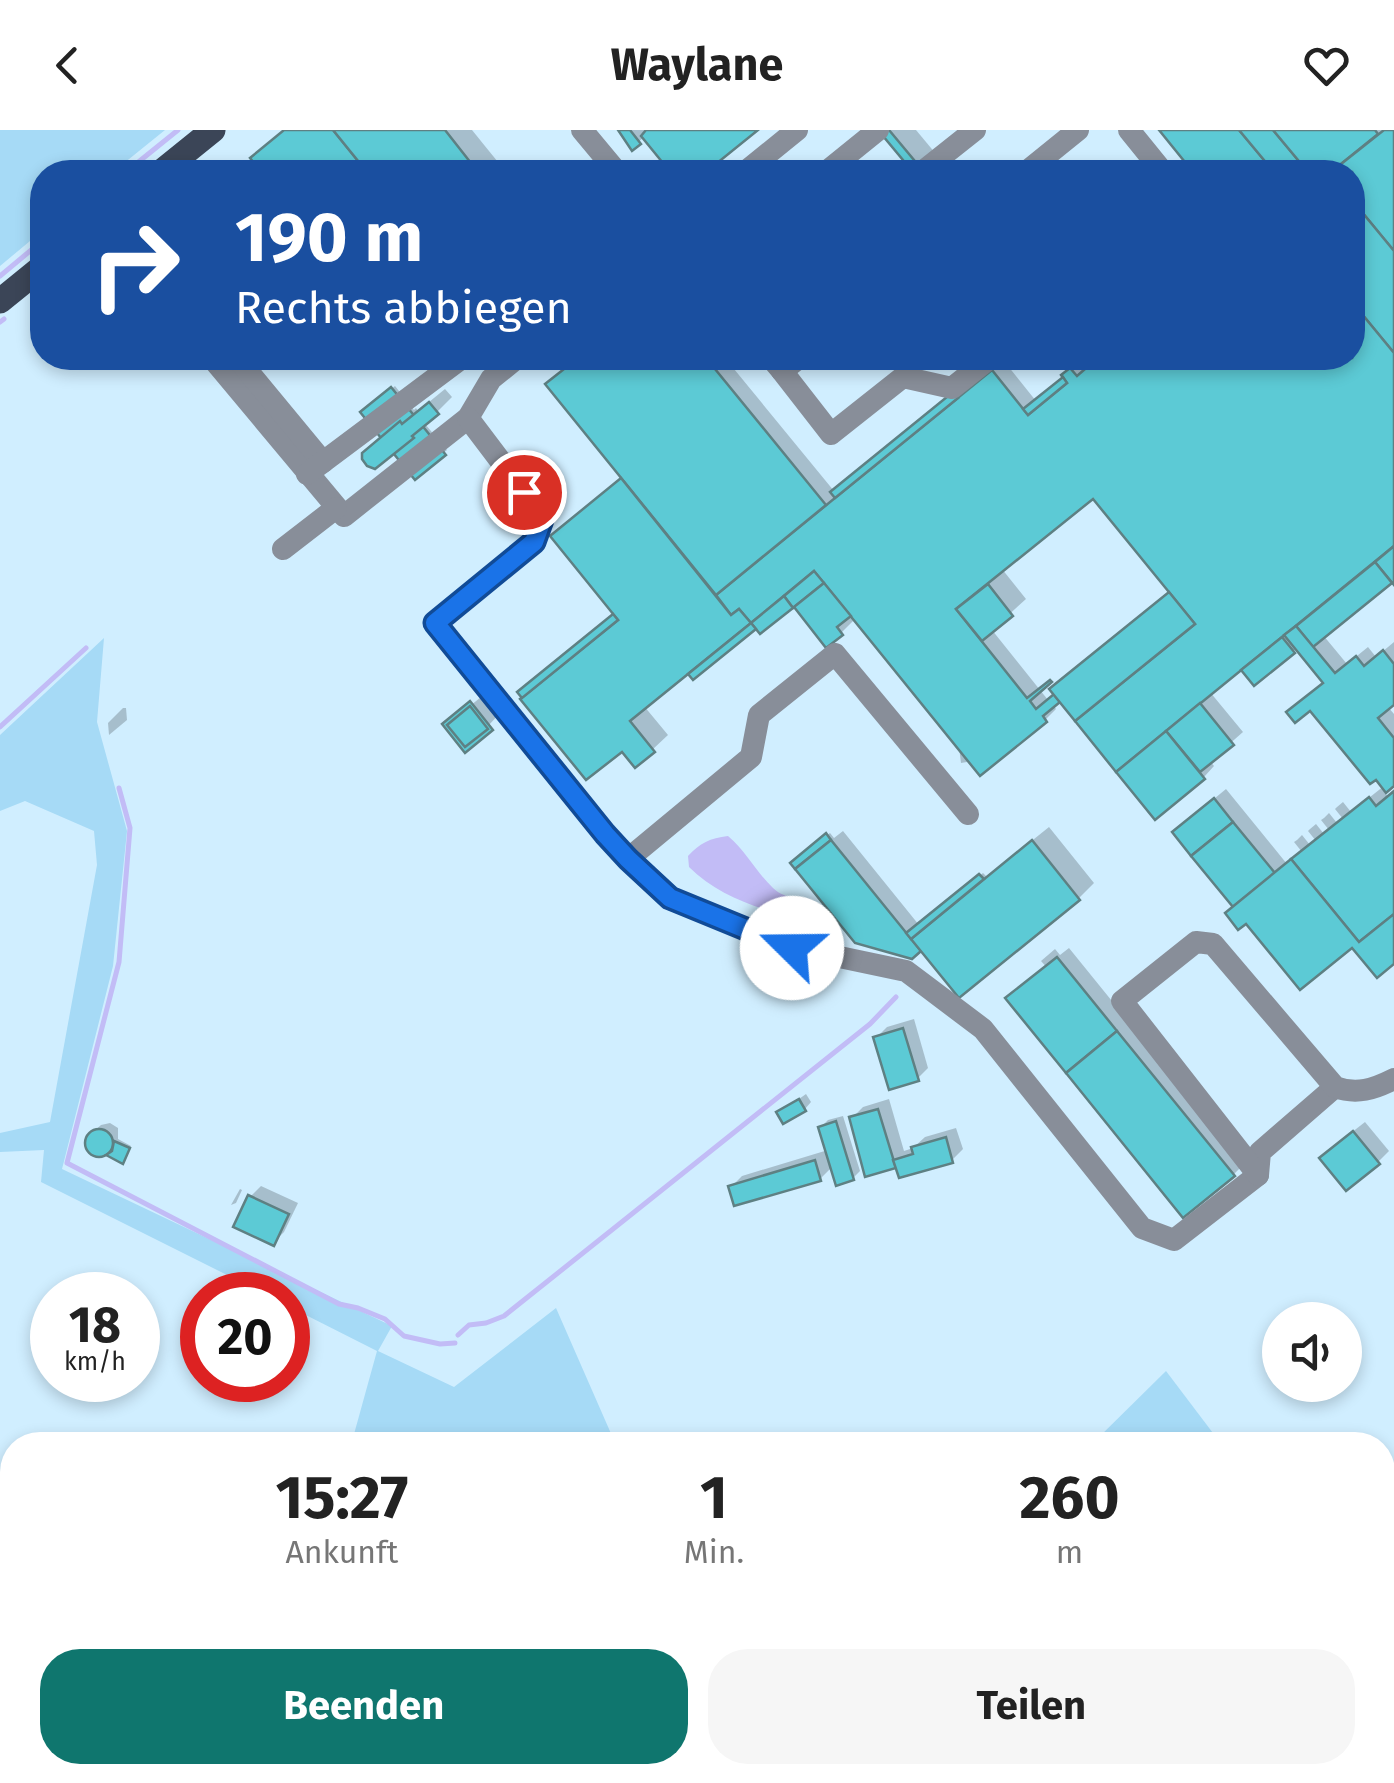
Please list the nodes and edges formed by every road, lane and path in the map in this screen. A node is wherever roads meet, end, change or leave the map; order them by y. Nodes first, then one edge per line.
1 (213, 130) edge
2 (582, 130) edge
3 (797, 130) edge
4 (878, 130) edge
5 (975, 130) edge
6 (1078, 130) edge
7 (1129, 130) edge
8 (176, 160) edge
9 (608, 160) edge
10 (760, 160) edge
11 (841, 160) edge
12 (937, 160) edge
13 (1041, 160) edge
14 (1153, 160) edge
15 (30, 277) edge
16 (0, 301) edge
17 (223, 370) edge
18 (246, 370) edge
19 (446, 370) edge
20 (502, 370) edge
21 (789, 370) edge
22 (975, 370) edge
23 (468, 418) junction
24 (315, 468) junction
25 (340, 512) junction
26 (283, 548) dead end
27 (968, 814) dead end
28 (628, 859) junction
29 (1394, 1079) edge
30 (1335, 1087) junction
31 (1258, 1175) junction

1 - 8 main road
2 - 9 street
3 - 10 street
4 - 11 street
5 - 12 street
6 - 13 street
7 - 14 street
15 - 16 main road
17 - 24 street
18 - 24 street
19 - 24 street
20 - 23 street
21 - 22 street
23 - 25 street
23 - 28 street
24 - 25 street
25 - 26 street
27 - 28 street
28 - 31 street
29 - 30 street
30 - 31 street
30 - 31 street

